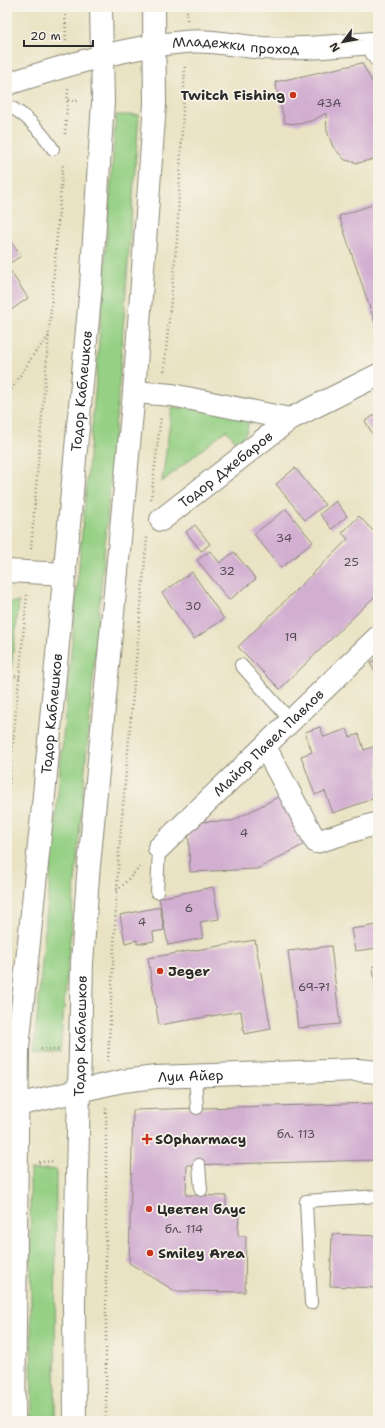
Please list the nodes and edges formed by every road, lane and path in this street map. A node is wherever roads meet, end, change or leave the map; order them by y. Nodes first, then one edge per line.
1 (101, 7) edge
2 (154, 7) edge
3 (156, 45) junction
4 (375, 49) edge
5 (103, 57) junction
6 (185, 69) dead end
7 (68, 82) dead end
8 (7, 84) edge
9 (68, 100) junction
10 (78, 101) dead end
11 (7, 105) edge
12 (65, 138) dead end
13 (52, 149) dead end
14 (64, 160) dead end
15 (50, 335) junction
16 (378, 375) edge
17 (164, 376) dead end
18 (134, 392) junction
19 (7, 396) edge
20 (162, 408) dead end
21 (290, 419) junction
22 (151, 501) dead end
23 (154, 526) joint
24 (30, 556) dead end
25 (7, 571) edge
26 (65, 574) junction
27 (27, 590) dead end
28 (378, 637) edge
29 (241, 665) dead end
30 (7, 675) edge
31 (20, 677) junction
32 (291, 721) junction
33 (265, 747) junction
34 (7, 807) edge
35 (378, 823) edge
36 (159, 848) junction
37 (117, 891) junction
38 (157, 892) dead end
39 (41, 1049) dead end
40 (59, 1050) dead end
41 (107, 1067) dead end
42 (378, 1072) edge
43 (195, 1076) junction
44 (78, 1091) junction
45 (12, 1105) edge
46 (106, 1106) dead end
47 (197, 1108) dead end
48 (56, 1161) dead end
49 (37, 1162) dead end
50 (199, 1165) dead end
51 (201, 1190) dead end
52 (378, 1196) edge
53 (311, 1303) dead end
54 (10, 1388) edge
55 (14, 1421) edge
56 (75, 1421) edge
57 (106, 1421) edge

1 - 5 main road, Тодор Каблешков
2 - 3 main road, Тодор Каблешков
3 - 4 main road, Младежки проход
3 - 5 main road, Младежки проход
3 - 18 main road, Тодор Каблешков
5 - 8 main road, Младежки проход
5 - 26 main road, Тодор Каблешков
6 - 17 path
7 - 9 path
9 - 10 path
9 - 12 path
11 - 13 lane
14 - 15 path
15 - 19 path
15 - 24 path
16 - 21 main road, Тодор Джебаров
18 - 21 main road, Тодор Джебаров
18 - 44 main road, Тодор Каблешков
20 - 22 path
21 - 23 main road, Тодор Джебаров
23 - 37 path
25 - 26 main road
26 - 45 main road, Тодор Каблешков
27 - 31 path
28 - 32 main road, Майор Павел Павлов
29 - 32 lane
30 - 31 path
31 - 34 path
32 - 33 main road, Майор Павел Павлов
33 - 35 main road
33 - 36 main road, Майор Павел Павлов
36 - 37 path
36 - 38 lane
37 - 41 path
39 - 40 path
42 - 43 main road, Луи Айер
43 - 44 main road, Луи Айер
43 - 47 lane
44 - 45 main road, Луи Айер
44 - 56 main road, Тодор Каблешков
45 - 54 main road, Тодор Каблешков
46 - 57 path
48 - 49 path
50 - 51 lane
52 - 53 lane
54 - 55 main road, Тодор Каблешков

